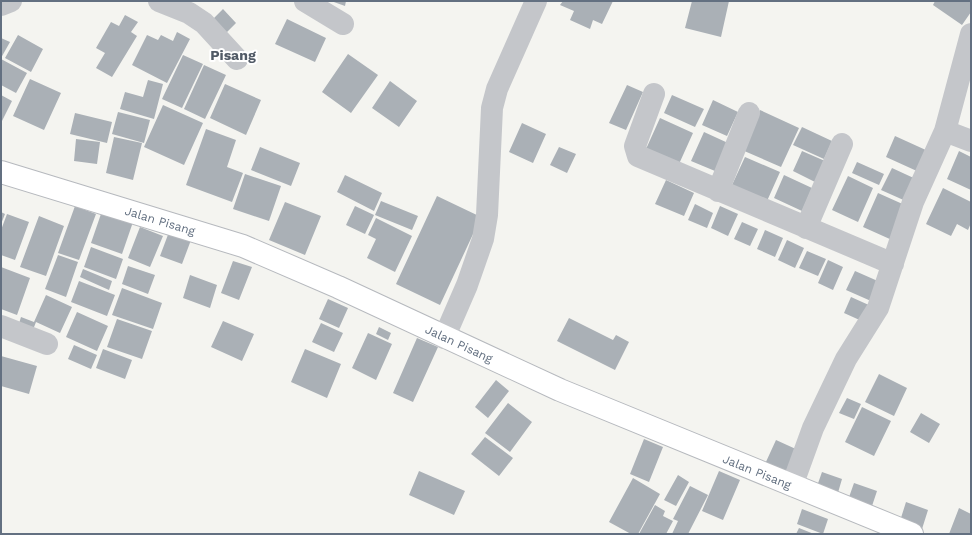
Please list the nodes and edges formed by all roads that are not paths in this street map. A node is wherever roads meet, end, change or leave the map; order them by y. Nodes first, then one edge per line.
1 (11, 1) edge
2 (159, 1) edge
3 (305, 1) edge
4 (536, 1) edge
5 (1, 5) edge
6 (342, 24) dead end
7 (971, 34) edge
8 (236, 59) dead end
9 (654, 94) dead end
10 (749, 113) dead end
11 (945, 131) junction
12 (971, 141) edge
13 (842, 144) dead end
14 (1, 172) edge
15 (718, 191) junction
16 (806, 228) junction
17 (893, 264) junction
18 (1, 326) edge
19 (444, 338) junction
20 (47, 344) dead end
21 (792, 486) junction
22 (912, 534) edge

1 - 5 street
2 - 8 street
3 - 6 street
4 - 19 street
7 - 11 street
9 - 15 street
10 - 15 street
11 - 12 street
11 - 17 street
13 - 16 street
14 - 19 street, Jalan Pisang
15 - 16 street
16 - 17 street
17 - 21 street
18 - 20 street
19 - 21 street, Jalan Pisang
21 - 22 street, Jalan Pisang

